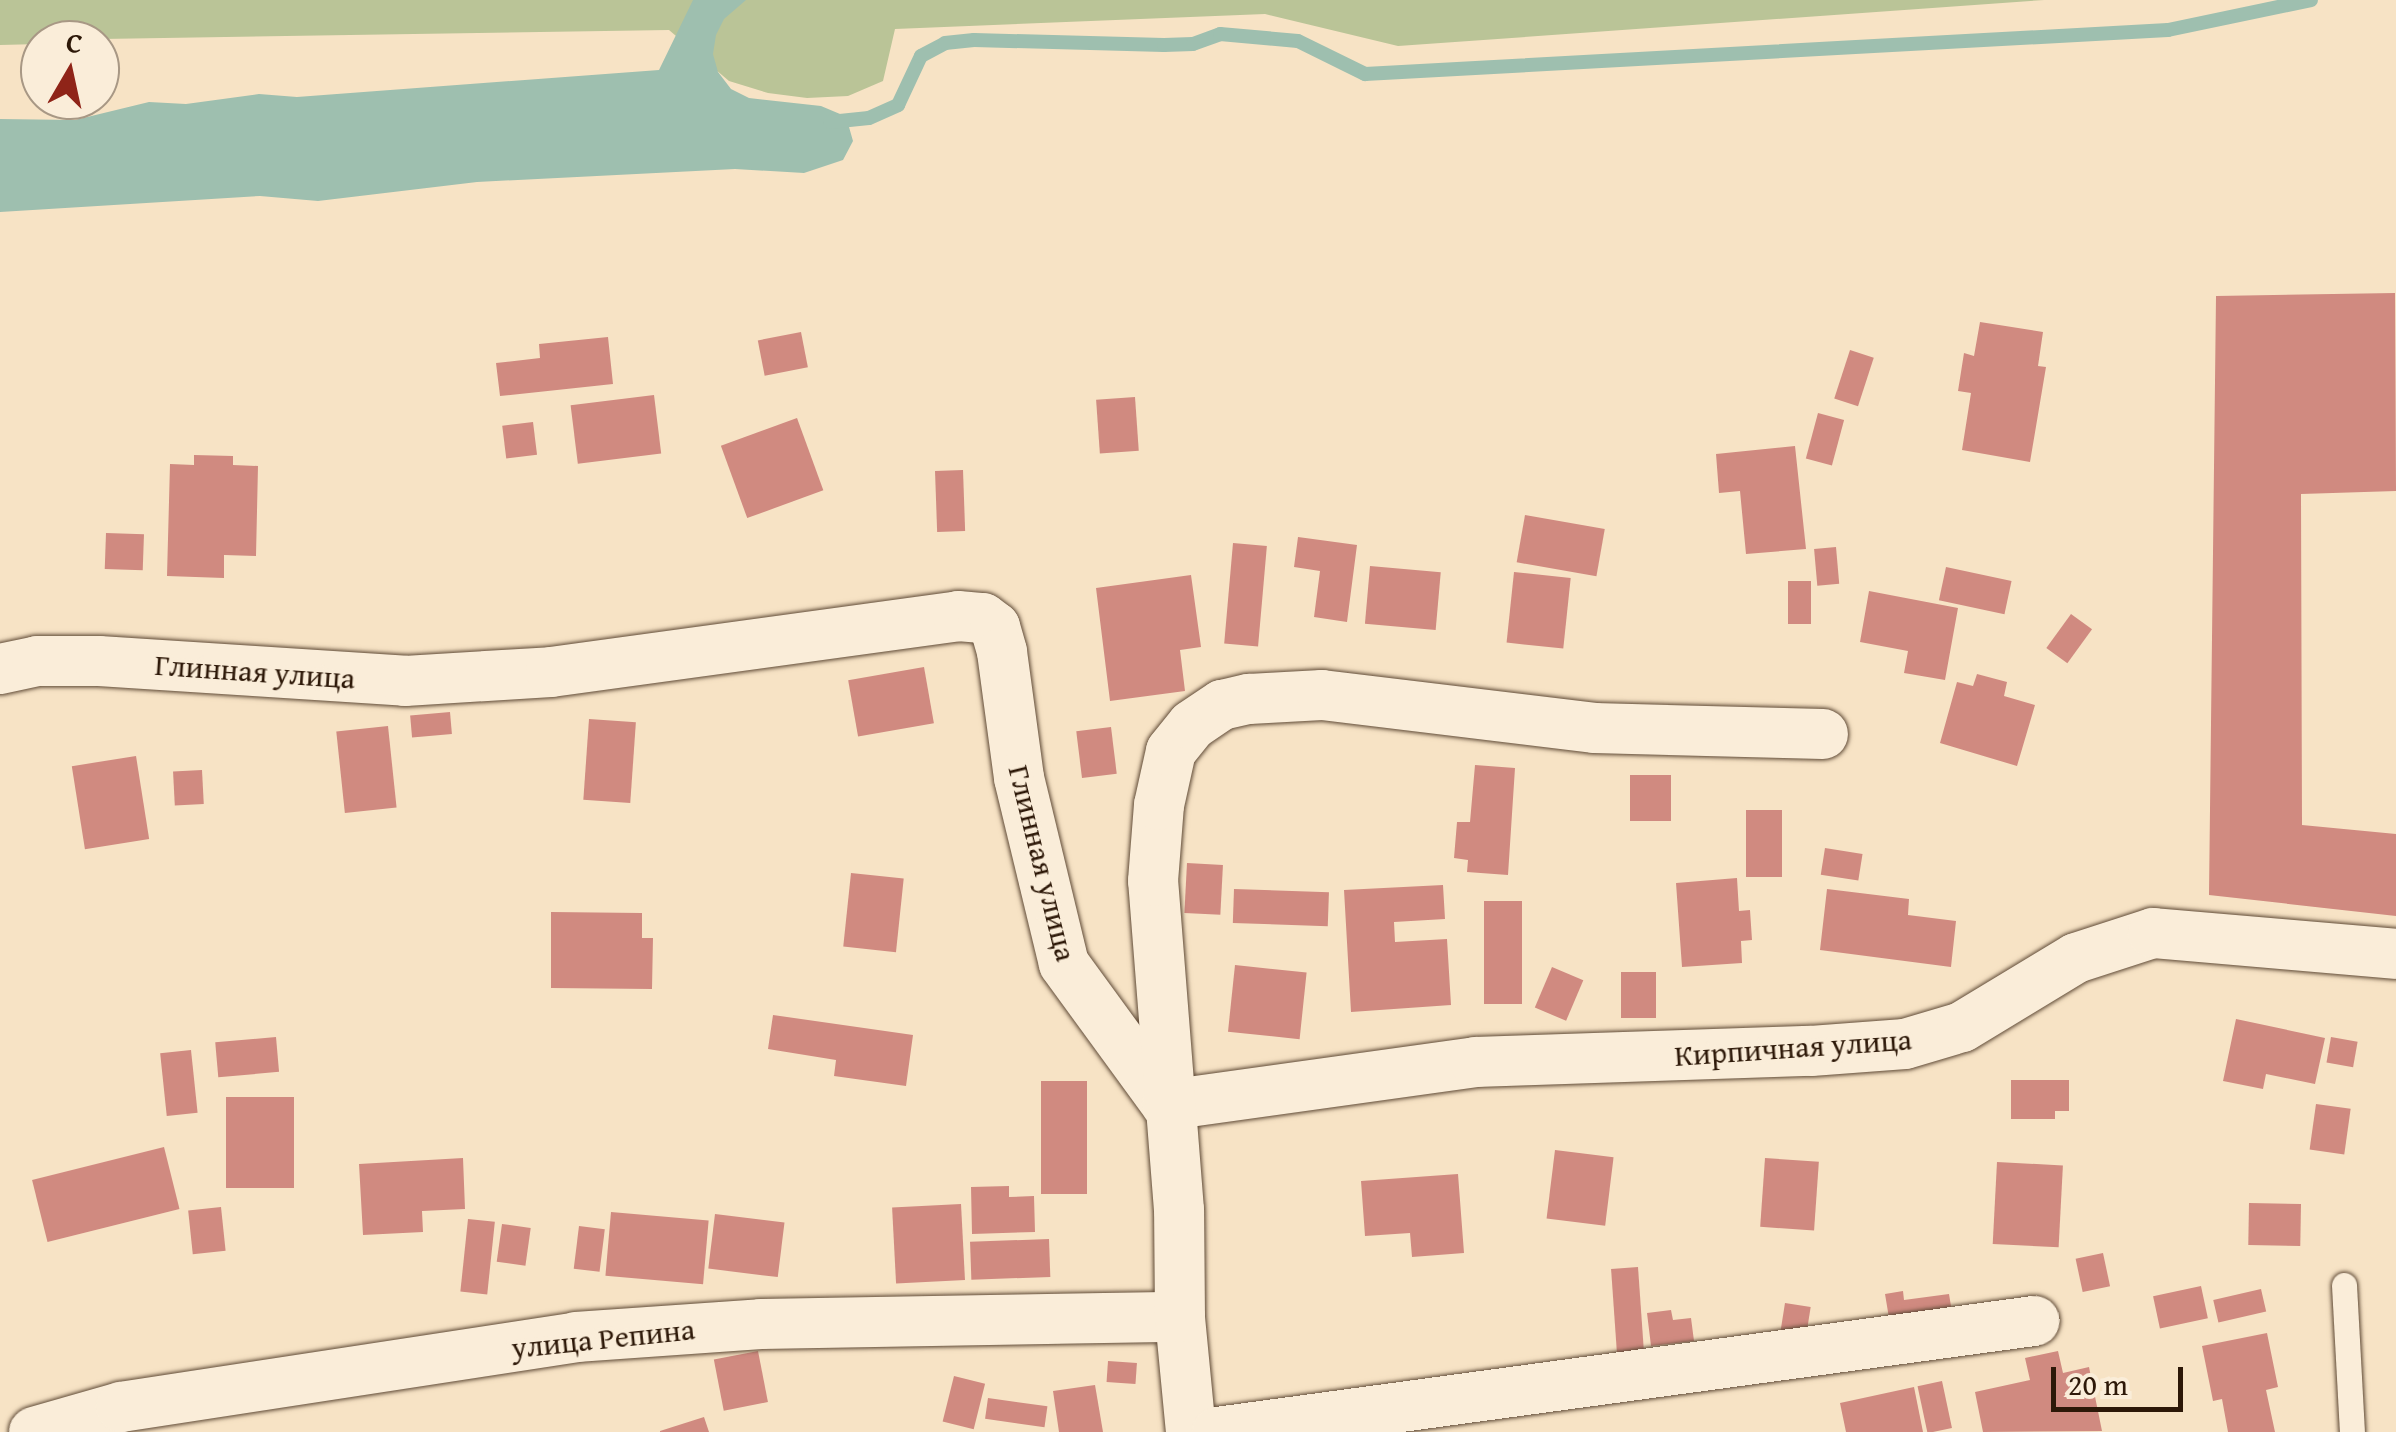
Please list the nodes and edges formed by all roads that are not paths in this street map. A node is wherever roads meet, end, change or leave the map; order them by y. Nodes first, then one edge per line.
1 (0, 670) edge
2 (1823, 734) dead end
3 (2396, 954) edge
4 (1168, 1104) junction
5 (2344, 1285) dead end
6 (1180, 1316) junction
7 (2034, 1321) dead end
8 (34, 1432) edge
9 (1191, 1432) edge
10 (1218, 1432) edge
11 (2352, 1432) edge

1 - 4 street, Глинная улица
2 - 4 street
3 - 4 street, Кирпичная улица
4 - 6 street
5 - 11 lane
6 - 8 street, улица Репина
6 - 9 street
7 - 10 street

